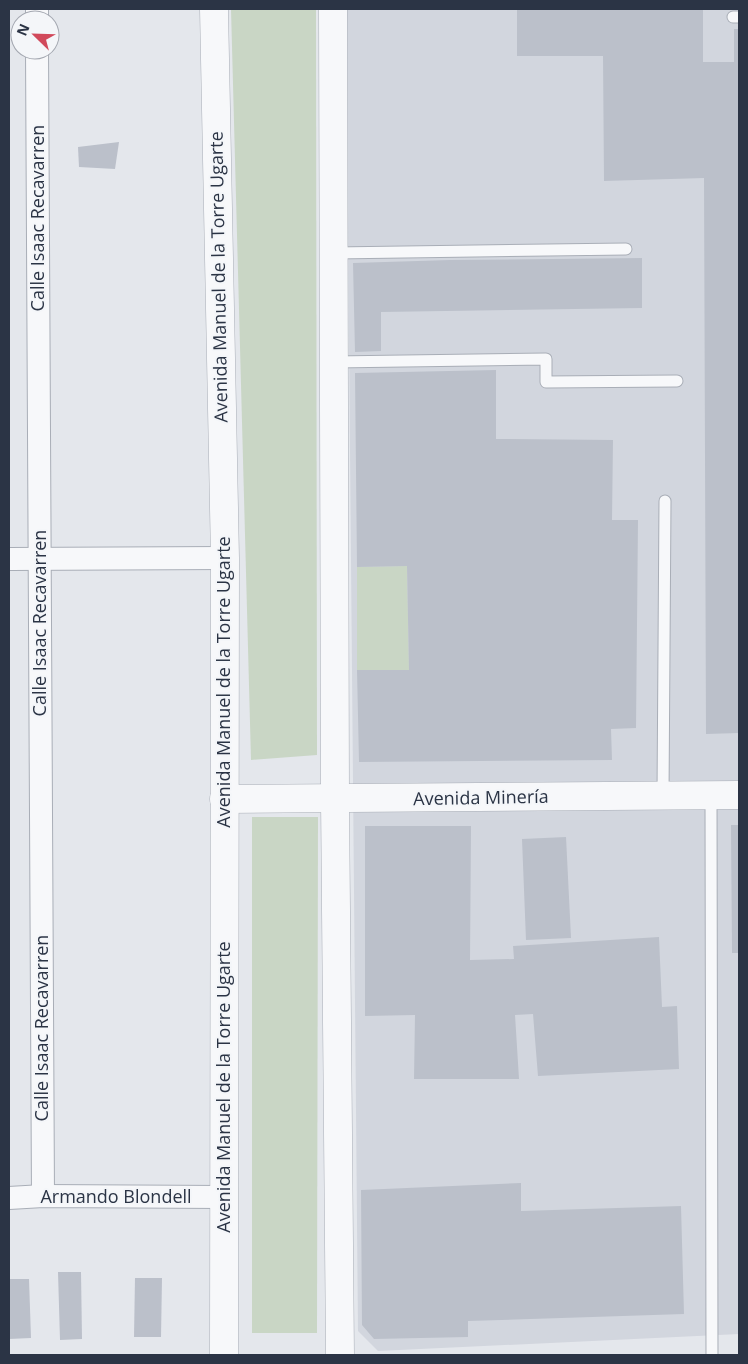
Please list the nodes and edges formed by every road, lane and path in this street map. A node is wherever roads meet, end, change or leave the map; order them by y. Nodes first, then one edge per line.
1 (214, 9) edge
2 (332, 9) edge
3 (37, 60) edge
4 (626, 249) dead end
5 (334, 253) junction
6 (334, 362) junction
7 (677, 381) dead end
8 (665, 501) dead end
9 (225, 558) junction
10 (9, 559) edge
11 (40, 559) junction
12 (711, 795) junction
13 (739, 795) edge
14 (663, 796) junction
15 (224, 799) junction
16 (335, 799) junction
17 (42, 1196) junction
18 (223, 1197) junction
19 (9, 1198) edge
20 (224, 1355) edge
21 (340, 1355) edge
22 (712, 1355) edge

1 - 9 street, Avenida Manuel de la Torre Ugarte
2 - 5 street
3 - 11 street, Calle Isaac Recavarren
4 - 5 lane
5 - 6 street
6 - 7 lane
6 - 16 street
8 - 14 lane
9 - 11 street
9 - 15 street, Avenida Manuel de la Torre Ugarte
10 - 11 street
11 - 17 street, Calle Isaac Recavarren
12 - 13 street, Avenida Minería
12 - 14 street, Avenida Minería
12 - 22 lane
14 - 16 street, Avenida Minería
15 - 16 street, Avenida Minería
15 - 18 street, Avenida Manuel de la Torre Ugarte
16 - 21 street
17 - 18 street, Armando Blondell
17 - 19 street, Armando Blondell
18 - 20 street, Avenida Manuel de la Torre Ugarte

